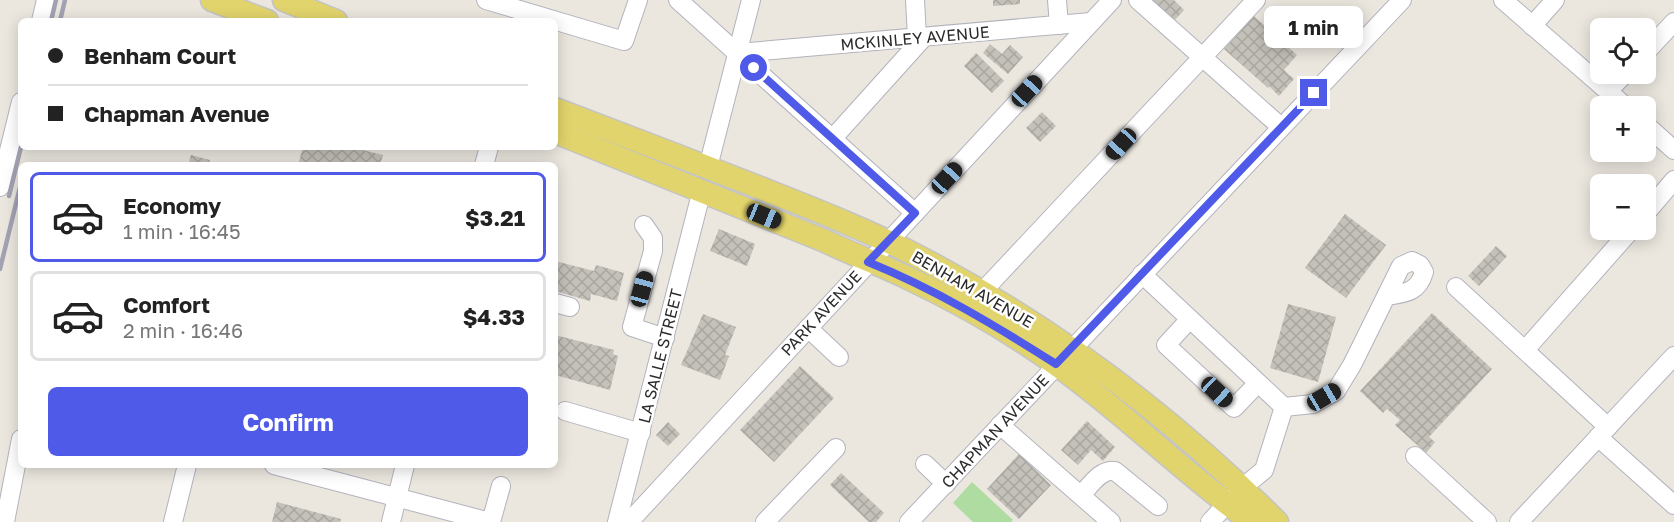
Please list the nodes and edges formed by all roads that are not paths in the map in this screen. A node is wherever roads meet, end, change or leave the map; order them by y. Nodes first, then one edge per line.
1 (46, 0) edge
2 (212, 0) edge
3 (486, 0) edge
4 (638, 0) edge
5 (678, 0) edge
6 (751, 0) edge
7 (915, 0) edge
8 (1057, 0) edge
9 (1112, 0) edge
10 (1138, 0) edge
11 (1256, 0) edge
12 (1402, 0) edge
13 (1503, 0) edge
14 (1555, 0) edge
15 (296, 2) edge
16 (525, 11) edge
17 (42, 18) edge
18 (259, 18) edge
19 (330, 18) edge
20 (548, 18) edge
21 (558, 21) edge
22 (1091, 22) junction
23 (1674, 22) edge
24 (1059, 25) junction
25 (1532, 26) junction
26 (921, 37) junction
27 (1656, 41) edge
28 (738, 53) junction
29 (1202, 57) junction
30 (1615, 84) edge
31 (1608, 91) junction
32 (1614, 96) edge
33 (558, 110) edge
34 (18, 114) edge
35 (1281, 127) junction
36 (558, 133) edge
37 (1656, 134) edge
38 (832, 138) junction
39 (1674, 150) edge
40 (708, 167) junction
41 (1674, 180) edge
42 (0, 187) edge
43 (702, 190) junction
44 (1656, 201) edge
45 (915, 213) junction
46 (644, 225) dead end
47 (1622, 240) edge
48 (887, 242) junction
49 (868, 262) junction
50 (1142, 274) junction
51 (1456, 287) dead end
52 (982, 292) junction
53 (1386, 296) dead end
54 (1190, 319) junction
55 (808, 328) junction
56 (665, 338) junction
57 (1525, 350) junction
58 (1064, 356) junction
59 (1674, 356) edge
60 (839, 357) dead end
61 (1258, 383) junction
62 (1284, 407) junction
63 (565, 411) dead end
64 (1000, 425) junction
65 (1603, 432) junction
66 (641, 433) junction
67 (836, 448) dead end
68 (18, 454) edge
69 (1415, 456) dead end
70 (925, 464) dead end
71 (186, 468) edge
72 (285, 468) edge
73 (404, 468) edge
74 (946, 484) junction
75 (501, 486) dead end
76 (1242, 488) junction
77 (1081, 495) junction
78 (397, 498) junction
79 (1227, 504) junction
80 (1158, 506) dead end
81 (1674, 506) edge
82 (1528, 519) edge
83 (4, 522) edge
84 (173, 522) edge
85 (391, 522) edge
86 (490, 522) edge
87 (617, 522) edge
88 (629, 522) edge
89 (765, 522) edge
90 (909, 522) edge
91 (1111, 522) edge
92 (1210, 522) edge
93 (1252, 522) edge
94 (1276, 522) edge
95 (1486, 522) edge

1 - 17 street
2 - 18 main road
3 - 16 street
4 - 21 street
5 - 28 street
6 - 28 street
7 - 26 street
8 - 24 street
9 - 22 street, PARK AVENUE
10 - 29 street
11 - 29 street
12 - 35 street, CHAPMAN AVENUE
13 - 25 street
14 - 25 street
15 - 19 main road
16 - 20 street
22 - 24 street, MCKINLEY AVENUE
22 - 45 street, PARK AVENUE
23 - 27 street
24 - 26 street, MCKINLEY AVENUE
25 - 31 street
26 - 28 street, MCKINLEY AVENUE
26 - 38 street
28 - 38 street
28 - 40 street
29 - 35 street
29 - 52 street
30 - 31 street
31 - 32 street
33 - 40 main road, BENHAM AVENUE
34 - 42 street
35 - 50 street, CHAPMAN AVENUE
36 - 43 main road, BENHAM AVENUE
37 - 39 street
38 - 45 street
40 - 48 main road, BENHAM AVENUE
41 - 44 street
43 - 49 main road, BENHAM AVENUE
43 - 56 street, LA SALLE STREET
45 - 48 street, PARK AVENUE
46 - 56 street
47 - 57 street
48 - 49 street, PARK AVENUE
48 - 52 main road, BENHAM AVENUE
49 - 55 street, PARK AVENUE
49 - 58 main road, BENHAM AVENUE
50 - 54 street
50 - 58 street, CHAPMAN AVENUE
51 - 57 street
52 - 58 main road, BENHAM AVENUE
53 - 62 street
54 - 61 street
54 - 61 street
55 - 60 street
55 - 88 street, PARK AVENUE
56 - 66 street, LA SALLE STREET
57 - 65 street
58 - 64 street, CHAPMAN AVENUE
58 - 76 main road, BENHAM AVENUE
58 - 79 main road, BENHAM AVENUE
59 - 65 street
61 - 62 street
62 - 76 street
63 - 66 street
64 - 74 street, CHAPMAN AVENUE
64 - 77 street
65 - 81 street
65 - 82 street
66 - 87 street, LA SALLE STREET
67 - 89 street
68 - 83 street
69 - 95 street
70 - 74 street
71 - 84 street
72 - 78 street
73 - 78 street
74 - 90 street, CHAPMAN AVENUE
75 - 86 street
76 - 79 street
76 - 94 main road, BENHAM AVENUE
77 - 80 street
77 - 91 street
78 - 85 street
78 - 86 street
79 - 92 street
79 - 93 main road, BENHAM AVENUE

